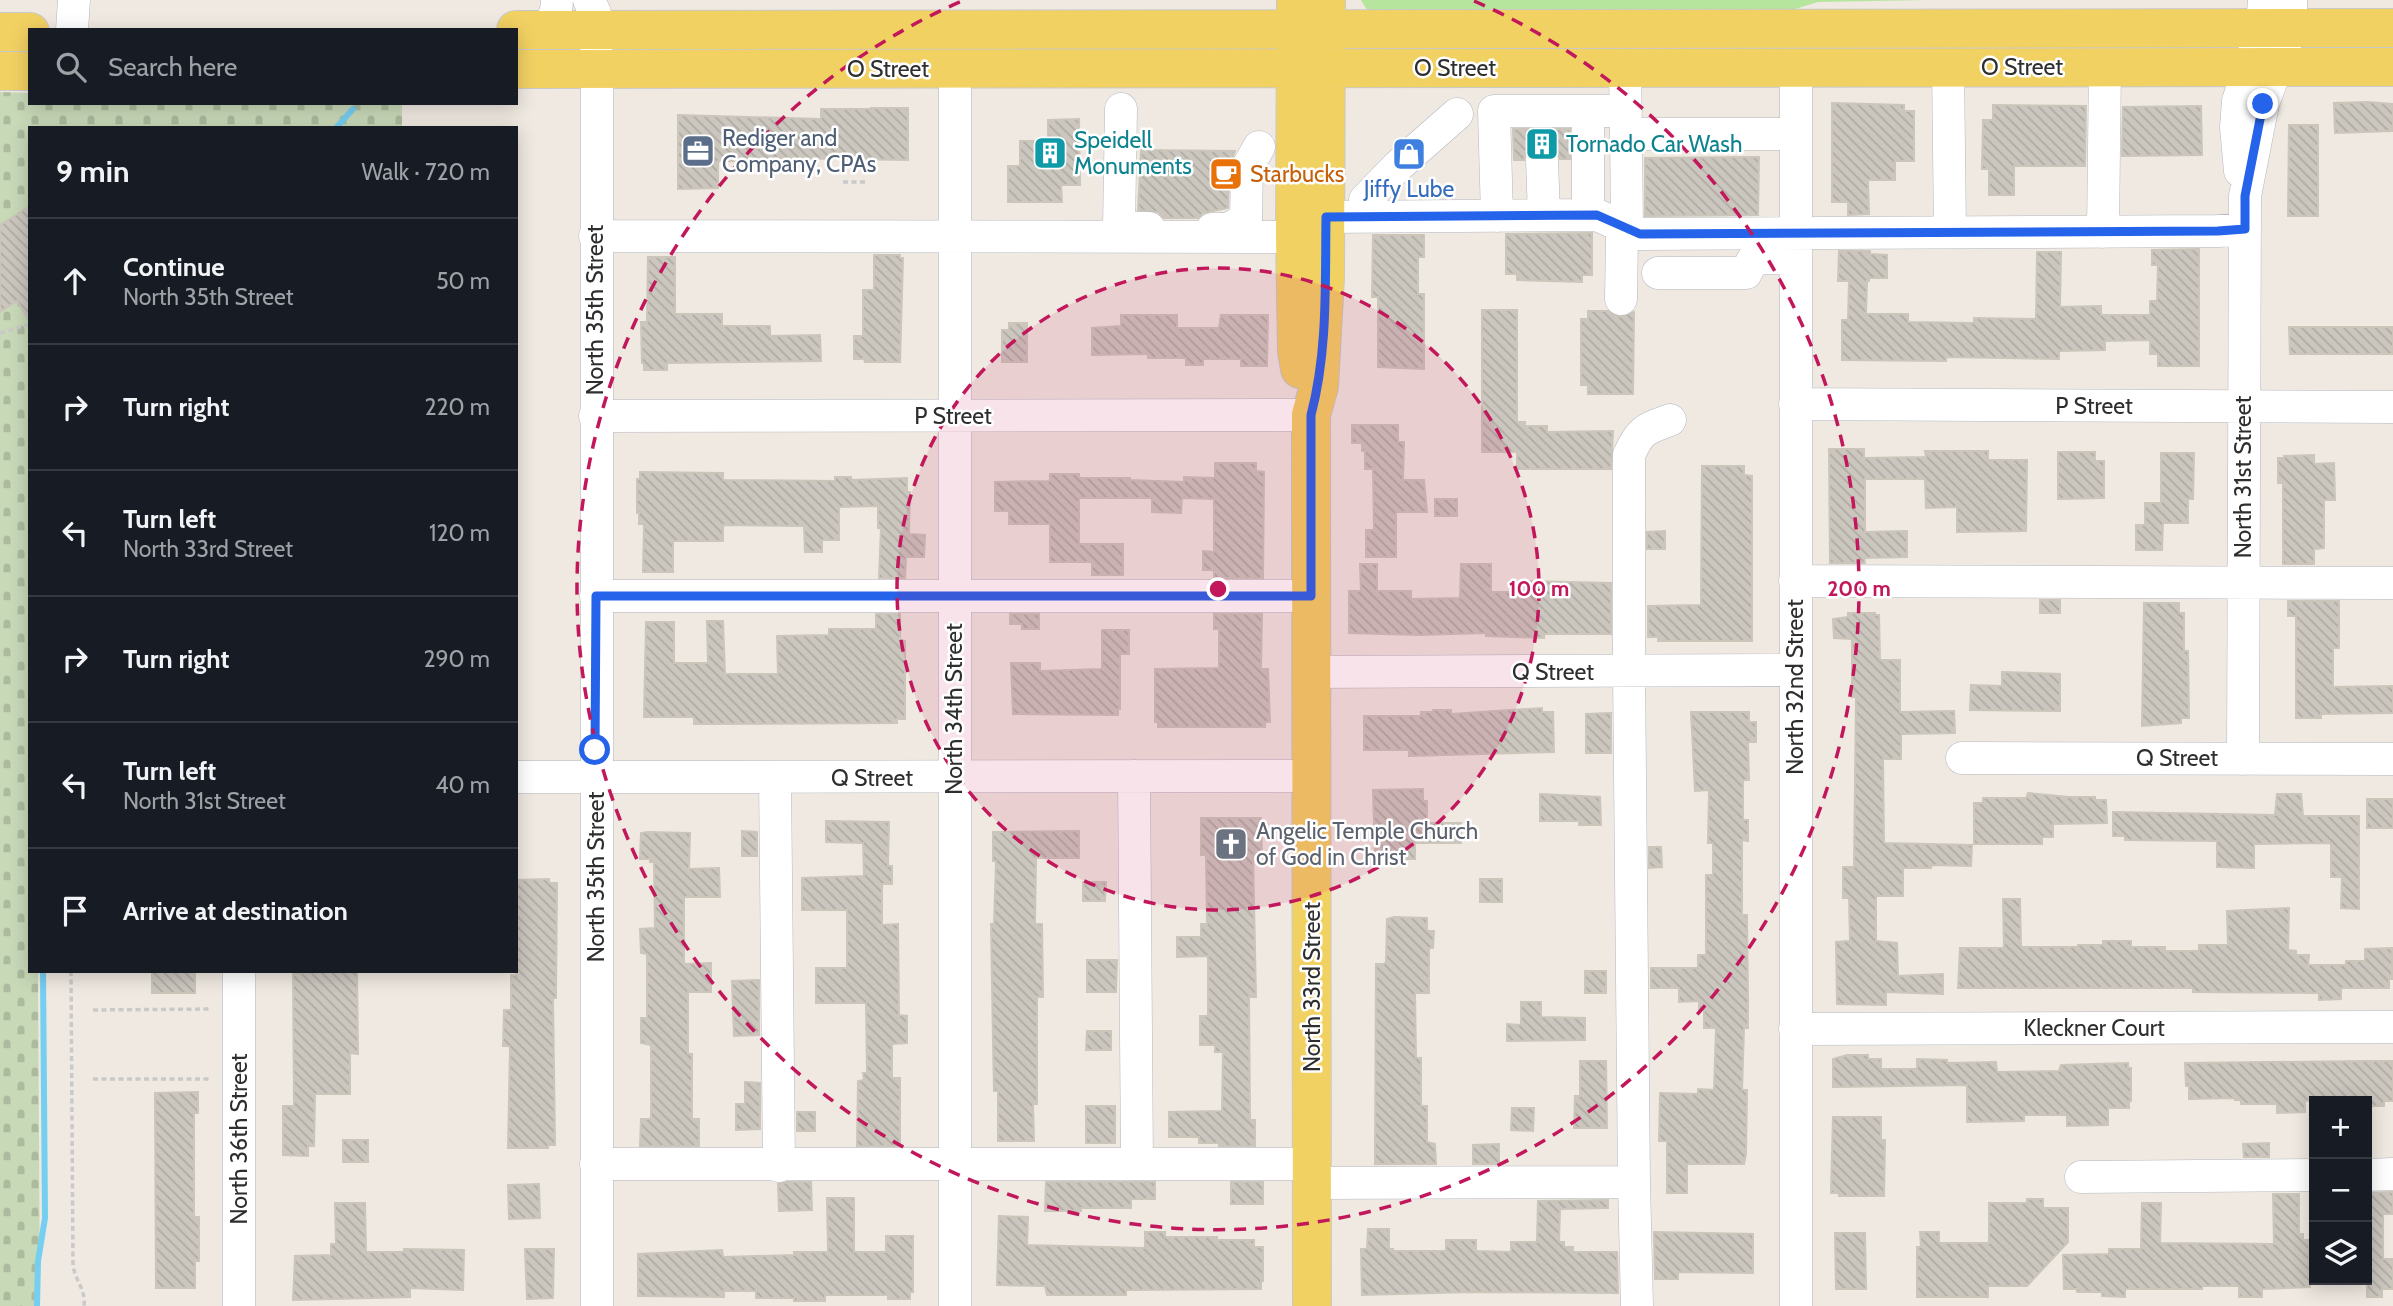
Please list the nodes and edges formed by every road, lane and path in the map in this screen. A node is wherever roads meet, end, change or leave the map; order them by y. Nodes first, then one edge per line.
1 (74, 0) edge
2 (2277, 14) edge
3 (593, 15) edge
4 (1311, 15) edge
5 (538, 20) edge
6 (2393, 27) edge
7 (72, 28) edge
8 (0, 32) edge
9 (28, 32) edge
10 (2105, 66) junction
11 (1796, 67) junction
12 (1948, 67) junction
13 (2264, 67) junction
14 (2393, 67) edge
15 (1625, 68) junction
16 (518, 69) edge
17 (597, 69) junction
18 (955, 69) junction
19 (1311, 69) junction
20 (0, 71) edge
21 (28, 71) edge
22 (1121, 109) dead end
23 (1588, 111) junction
24 (1457, 114) dead end
25 (1626, 122) junction
26 (1796, 134) junction
27 (1259, 147) dead end
28 (1542, 160) tunnel mouth
29 (843, 183) dead end
30 (868, 183) dead end
31 (1365, 200) dead end
32 (1544, 215) junction
33 (1588, 215) junction
34 (1497, 216) junction
35 (1310, 227) junction
36 (1627, 228) junction
37 (2245, 229) junction
38 (1950, 232) junction
39 (2104, 232) junction
40 (595, 236) junction
41 (953, 236) junction
42 (1795, 246) junction
43 (1658, 273) dead end
44 (1621, 299) dead end
45 (28, 325) edge
46 (0, 333) edge
47 (1795, 404) junction
48 (2243, 407) junction
49 (2393, 407) edge
50 (1311, 415) junction
51 (595, 416) junction
52 (954, 416) junction
53 (1670, 420) dead end
54 (1795, 581) junction
55 (2243, 582) junction
56 (2393, 583) edge
57 (596, 596) junction
58 (1311, 596) junction
59 (953, 597) junction
60 (1796, 670) junction
61 (1629, 672) junction
62 (1311, 673) junction
63 (1962, 758) dead end
64 (2243, 759) junction
65 (2393, 759) edge
66 (1134, 776) junction
67 (1311, 776) junction
68 (518, 777) edge
69 (595, 777) junction
70 (775, 778) junction
71 (954, 778) junction
72 (71, 973) edge
73 (239, 973) edge
74 (211, 1009) dead end
75 (93, 1010) dead end
76 (2393, 1027) edge
77 (1795, 1029) junction
78 (93, 1079) dead end
79 (211, 1079) dead end
80 (954, 1163) junction
81 (1136, 1163) junction
82 (596, 1164) junction
83 (779, 1166) junction
84 (1312, 1174) junction
85 (2393, 1174) edge
86 (2309, 1175) edge
87 (2372, 1175) edge
88 (2081, 1177) dead end
89 (1633, 1182) junction
90 (84, 1306) edge
91 (239, 1306) edge
92 (597, 1306) edge
93 (955, 1306) edge
94 (1312, 1306) edge
95 (1637, 1306) edge
96 (1796, 1306) edge

1 - 7 street
2 - 4 main road, O Street
2 - 6 main road, O Street
2 - 13 street, North 31st Street
3 - 4 main road, O Street
3 - 5 main road, O Street
3 - 17 street, North 35th Street
4 - 19 main road, North 33rd Street
8 - 9 main road
10 - 12 main road, O Street
10 - 13 main road, O Street
10 - 39 street
11 - 12 main road, O Street
11 - 15 main road, O Street
11 - 26 street, North 32nd Street
12 - 38 street
13 - 14 main road, O Street
13 - 37 street, North 31st Street
15 - 19 main road, O Street
15 - 25 street
16 - 17 main road, O Street
17 - 18 main road, O Street
17 - 40 street, North 35th Street
18 - 19 main road, O Street
18 - 41 street, North 34th Street
19 - 35 main road, North 33rd Street
20 - 21 main road
22 - 27 street
23 - 25 street
23 - 33 street
23 - 34 street
24 - 31 street
25 - 26 street
25 - 36 street
26 - 42 street, North 32nd Street
28 - 32 street
29 - 30 path
32 - 33 street
32 - 34 street
33 - 36 street
34 - 35 street
35 - 41 street
35 - 50 main road, North 33rd Street
36 - 42 street
36 - 44 street
37 - 39 street
37 - 48 street, North 31st Street
38 - 39 street
38 - 42 street
40 - 41 street
40 - 51 street, North 35th Street
41 - 52 street, North 34th Street
42 - 43 street
42 - 47 street, North 32nd Street
45 - 46 path
47 - 48 street, P Street
47 - 54 street, North 32nd Street
48 - 49 street, P Street
48 - 55 street, North 31st Street
50 - 52 street, P Street
50 - 58 main road, North 33rd Street
51 - 52 street, P Street
51 - 57 street, North 35th Street
52 - 59 street, North 34th Street
53 - 61 street
54 - 55 street
54 - 60 street, North 32nd Street
55 - 56 street
55 - 64 street, North 31st Street
57 - 59 street
57 - 69 street, North 35th Street
58 - 59 street
58 - 62 main road, North 33rd Street
59 - 71 street, North 34th Street
60 - 61 street, Q Street
60 - 77 street, North 32nd Street
61 - 62 street, Q Street
61 - 89 street
62 - 67 main road, North 33rd Street
63 - 64 street, Q Street
64 - 65 street, Q Street
66 - 67 street, Q Street
66 - 71 street, Q Street
66 - 81 street
67 - 84 main road, North 33rd Street
68 - 69 street, Q Street
69 - 70 street, Q Street
69 - 82 street, North 35th Street
70 - 71 street, Q Street
70 - 83 street
71 - 80 street, North 34th Street
72 - 90 path
73 - 91 street, North 36th Street
74 - 75 path
76 - 77 street, Kleckner Court
77 - 96 street, North 32nd Street
78 - 79 path
80 - 81 street
80 - 83 street
80 - 93 street, North 34th Street
81 - 84 street
82 - 83 street
82 - 92 street, North 35th Street
84 - 89 street
84 - 94 main road, North 33rd Street
85 - 87 street
86 - 88 street
89 - 95 street

